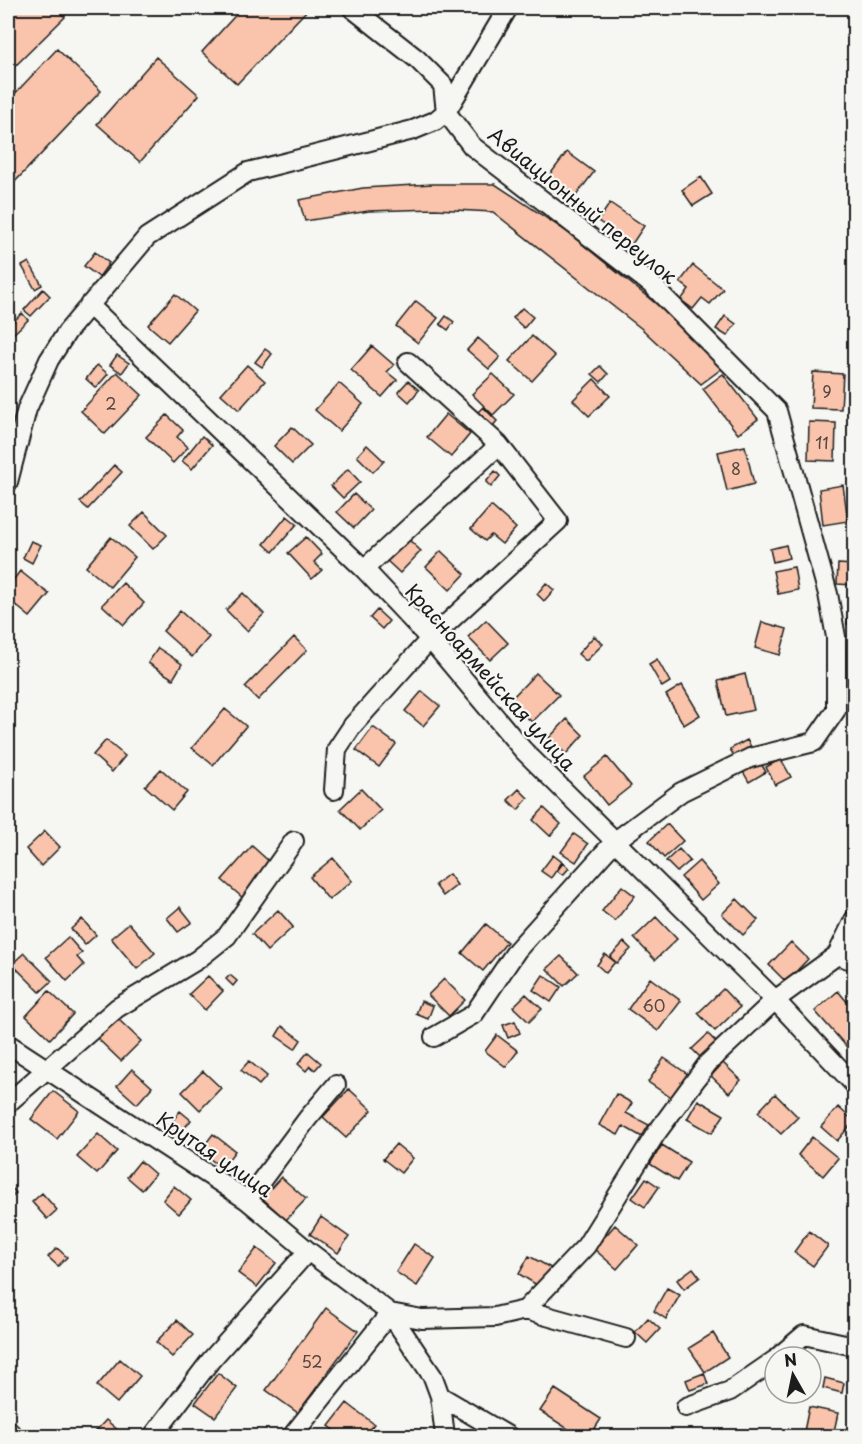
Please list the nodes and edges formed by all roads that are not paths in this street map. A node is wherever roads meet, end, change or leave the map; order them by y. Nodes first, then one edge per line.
1 (352, 8) edge
2 (508, 8) edge
3 (446, 112) junction
4 (89, 305) junction
5 (408, 362) dead end
6 (499, 445) junction
7 (8, 482) edge
8 (364, 569) junction
9 (430, 639) junction
10 (334, 790) dead end
11 (294, 841) dead end
12 (614, 842) junction
13 (855, 920) edge
14 (837, 955) junction
15 (855, 961) edge
16 (775, 1000) junction
17 (435, 1037) dead end
18 (8, 1044) edge
19 (45, 1068) junction
20 (855, 1084) edge
21 (336, 1085) dead end
22 (8, 1103) edge
23 (247, 1200) junction
24 (308, 1251) junction
25 (525, 1310) junction
26 (390, 1313) junction
27 (626, 1338) dead end
28 (792, 1345) edge
29 (855, 1346) edge
30 (763, 1368) edge
31 (440, 1396) junction
32 (686, 1407) dead end
33 (153, 1437) edge
34 (292, 1437) edge
35 (445, 1437) edge
36 (508, 1437) edge

1 - 3 street, Авиационный переулок
2 - 3 street
3 - 4 street
3 - 12 street, Авиационный переулок
4 - 7 street
4 - 8 street, Красноармейская улица
5 - 6 street
6 - 8 street
6 - 9 street
8 - 9 street, Красноармейская улица
9 - 10 street
9 - 12 street, Красноармейская улица
11 - 19 street
12 - 16 street, Красноармейская улица
12 - 17 street, Авиационный переулок
13 - 14 street
14 - 15 street
14 - 16 street
16 - 20 street, Красноармейская улица
16 - 25 street
18 - 19 street, Крутая улица
19 - 22 street
19 - 23 street, Крутая улица
21 - 23 street
23 - 24 street, Крутая улица
24 - 26 street, Крутая улица
24 - 33 street
25 - 26 street, Крутая улица
25 - 27 street
26 - 31 street, Крутая улица
26 - 34 street
28 - 29 street
30 - 32 street
31 - 35 street, Крутая улица
31 - 36 street

